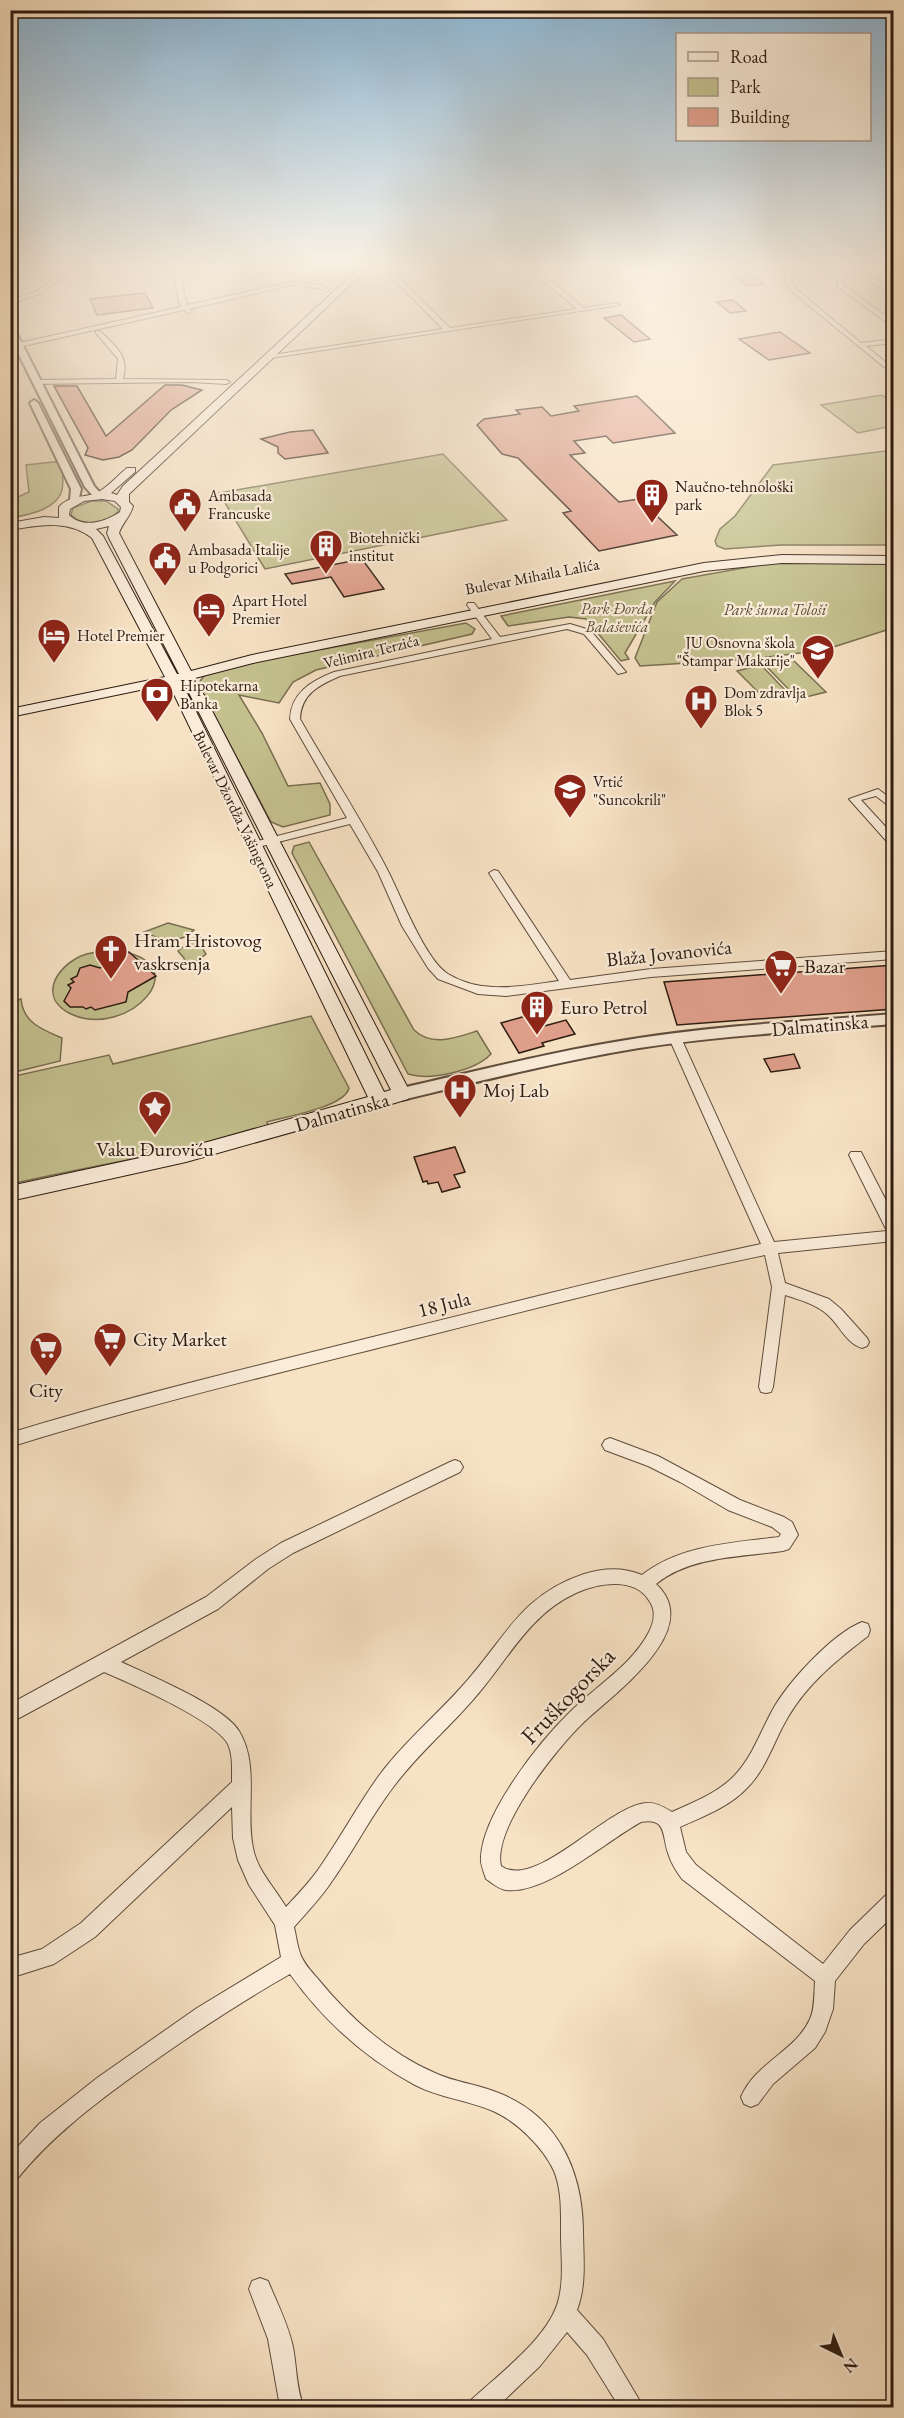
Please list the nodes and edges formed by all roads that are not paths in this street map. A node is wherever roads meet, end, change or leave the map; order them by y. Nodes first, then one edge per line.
1 (37, 384) edge
2 (224, 384) edge
3 (238, 384) edge
4 (30, 394) dead end
5 (99, 496) junction
6 (75, 500) junction
7 (123, 502) junction
8 (63, 510) junction
9 (118, 519) junction
10 (10, 521) edge
11 (76, 524) junction
12 (10, 526) edge
13 (894, 551) edge
14 (894, 560) edge
15 (475, 609) junction
16 (497, 639) junction
17 (177, 672) junction
18 (621, 672) dead end
19 (10, 700) edge
20 (10, 713) edge
21 (894, 807) edge
22 (352, 820) junction
23 (274, 841) junction
24 (894, 843) edge
25 (254, 845) junction
26 (494, 873) dead end
27 (894, 955) edge
28 (451, 980) joint
29 (567, 984) junction
30 (894, 1019) edge
31 (675, 1038) junction
32 (402, 1094) junction
33 (380, 1101) junction
34 (856, 1155) dead end
35 (10, 1194) edge
36 (894, 1231) edge
37 (894, 1236) edge
38 (770, 1248) junction
39 (779, 1287) junction
40 (862, 1342) dead end
41 (766, 1387) dead end
42 (10, 1440) edge
43 (610, 1445) dead end
44 (455, 1467) dead end
45 (645, 1583) junction
46 (862, 1630) dead end
47 (104, 1663) junction
48 (10, 1714) edge
49 (242, 1786) junction
50 (670, 1822) junction
51 (894, 1901) edge
52 (284, 1924) junction
53 (292, 1962) junction
54 (10, 1968) edge
55 (825, 1977) junction
56 (751, 2097) dead end
57 (10, 2172) edge
58 (260, 2289) dead end
59 (565, 2313) junction
60 (484, 2406) edge
61 (293, 2408) edge
62 (633, 2408) edge

1 - 5 street
2 - 5 main road
3 - 7 main road
4 - 6 street
5 - 6 main road
5 - 7 main road
6 - 8 main road
7 - 9 main road, Bulevar Džordža Vašingtona
8 - 10 main road
8 - 11 main road, Bulevar Džordža Vašingtona
9 - 11 main road
9 - 17 main road, Bulevar Džordža Vašingtona
11 - 12 main road
11 - 17 main road, Bulevar Džordža Vašingtona
13 - 15 main road, Bulevar Mihaila Lalića
14 - 15 main road, Bulevar Mihaila Lalića
15 - 16 street
15 - 17 main road, Bulevar Mihaila Lalića
16 - 18 street, Velimira Terzića
16 - 22 street, Velimira Terzića
17 - 19 main road
17 - 20 main road
17 - 23 main road, Bulevar Džordža Vašingtona
17 - 25 main road, Bulevar Džordža Vašingtona
21 - 24 street
22 - 23 street
22 - 28 street, Velimira Terzića
23 - 25 street
23 - 32 main road, Bulevar Džordža Vašingtona
25 - 33 main road, Bulevar Džordža Vašingtona
26 - 29 street
27 - 29 street, Blaža Jovanovića
28 - 29 street, Blaža Jovanovića
30 - 31 street, Dalmatinska
31 - 32 street, Dalmatinska
31 - 38 street
32 - 33 main road, Dalmatinska
33 - 35 main road, Dalmatinska
34 - 36 street
37 - 38 street, 18 Jula
38 - 39 street
38 - 42 street, 18 Jula
39 - 40 street
39 - 41 street
43 - 45 street
44 - 47 street
45 - 50 street, Fruškogorska
45 - 52 street
46 - 50 street
47 - 48 street
47 - 49 street
49 - 52 street
49 - 54 street
50 - 55 street
51 - 55 street
52 - 53 street
53 - 57 street
53 - 59 street
55 - 56 street
58 - 61 street
59 - 60 street
59 - 62 street

